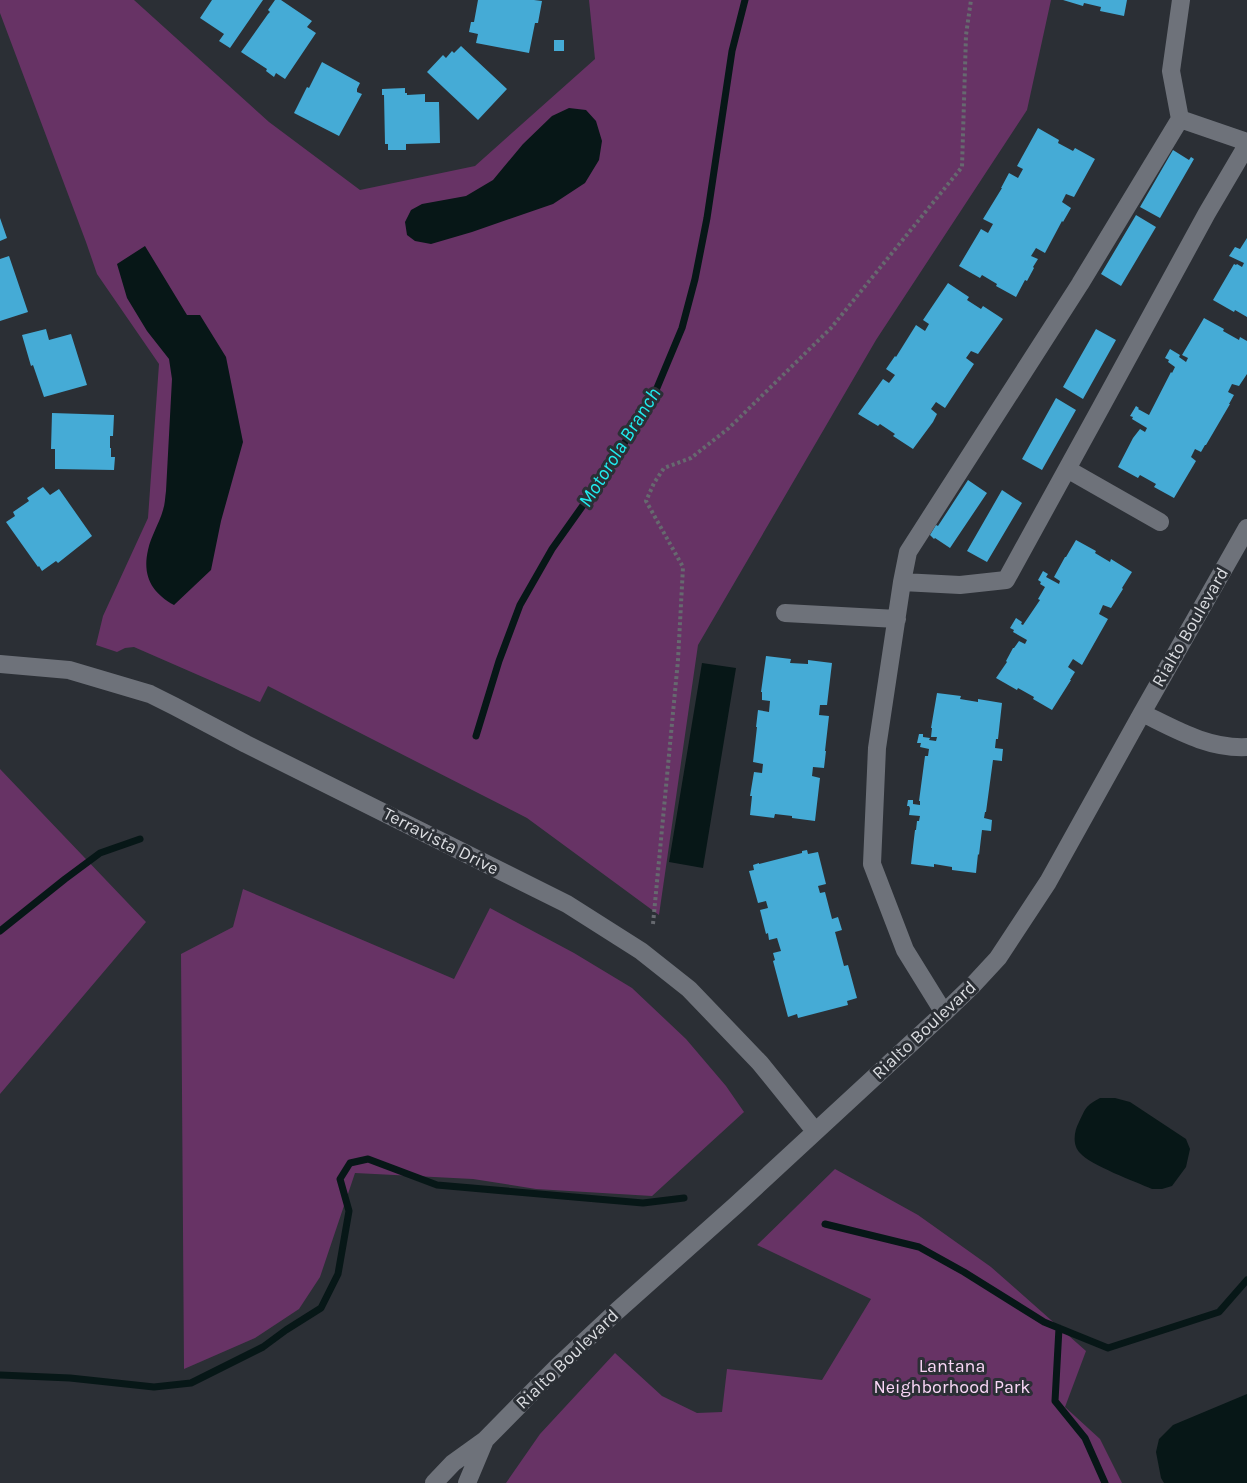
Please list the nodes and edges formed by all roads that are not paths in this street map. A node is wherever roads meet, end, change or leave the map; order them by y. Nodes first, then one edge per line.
1 (1181, 0) edge
2 (1180, 119) junction
3 (1247, 144) edge
4 (1067, 469) junction
5 (1160, 522) dead end
6 (1247, 528) edge
7 (902, 582) junction
8 (785, 613) dead end
9 (897, 619) junction
10 (0, 664) edge
11 (1142, 713) junction
12 (1247, 747) edge
13 (944, 1013) junction
14 (815, 1131) junction
15 (485, 1440) junction
16 (434, 1483) edge
17 (467, 1483) edge

1 - 2 street
2 - 3 street
2 - 7 street
3 - 4 street
4 - 5 street
4 - 7 street
6 - 11 street, Rialto Boulevard
7 - 9 street
8 - 9 street
9 - 13 street
10 - 14 street, Terravista Drive
11 - 12 street
11 - 13 street, Rialto Boulevard
13 - 14 street, Rialto Boulevard
14 - 15 street, Rialto Boulevard
15 - 16 street, Rialto Boulevard
15 - 17 street, Rialto Boulevard

